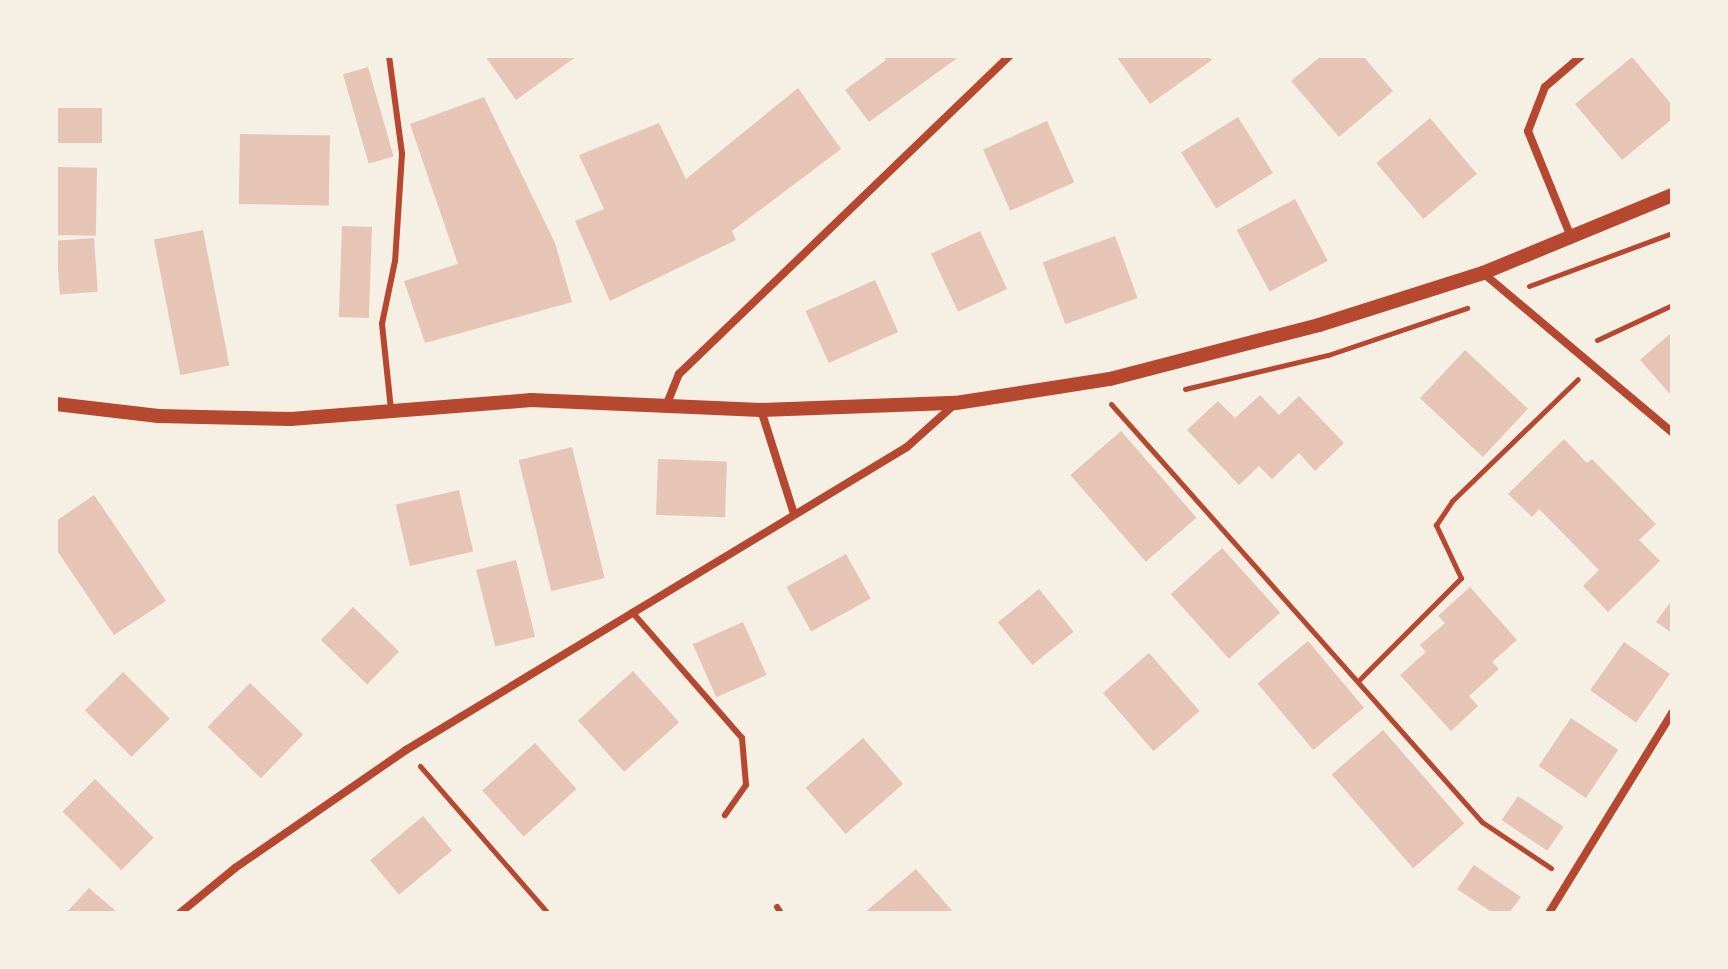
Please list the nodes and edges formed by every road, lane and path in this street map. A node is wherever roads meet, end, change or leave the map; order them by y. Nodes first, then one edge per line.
1 (389, 56) edge
2 (1010, 56) edge
3 (1581, 56) edge
4 (1672, 195) edge
5 (1571, 237) junction
6 (1483, 273) junction
7 (1672, 305) edge
8 (1573, 351) junction
9 (1592, 366) junction
10 (1110, 379) junction
11 (956, 403) junction
12 (56, 404) edge
13 (666, 406) junction
14 (761, 410) junction
15 (391, 411) junction
16 (1672, 432) edge
17 (794, 514) junction
18 (632, 612) junction
19 (1360, 679) junction
20 (1672, 713) edge
21 (406, 750) junction
22 (725, 815) dead end
23 (1569, 880) junction
24 (180, 913) edge
25 (548, 913) edge
26 (1549, 913) edge

1 - 15 lane
2 - 13 street
3 - 5 street
4 - 5 street
5 - 6 street
6 - 8 street
6 - 10 street
7 - 8 path
8 - 9 street
9 - 16 street
9 - 19 path
10 - 11 street
10 - 19 path
11 - 14 street
11 - 17 street
12 - 15 street
13 - 14 street
13 - 15 street
14 - 17 street
17 - 18 street
18 - 21 street
18 - 22 lane
19 - 23 path
20 - 23 street
21 - 24 street
21 - 25 path
23 - 26 street

